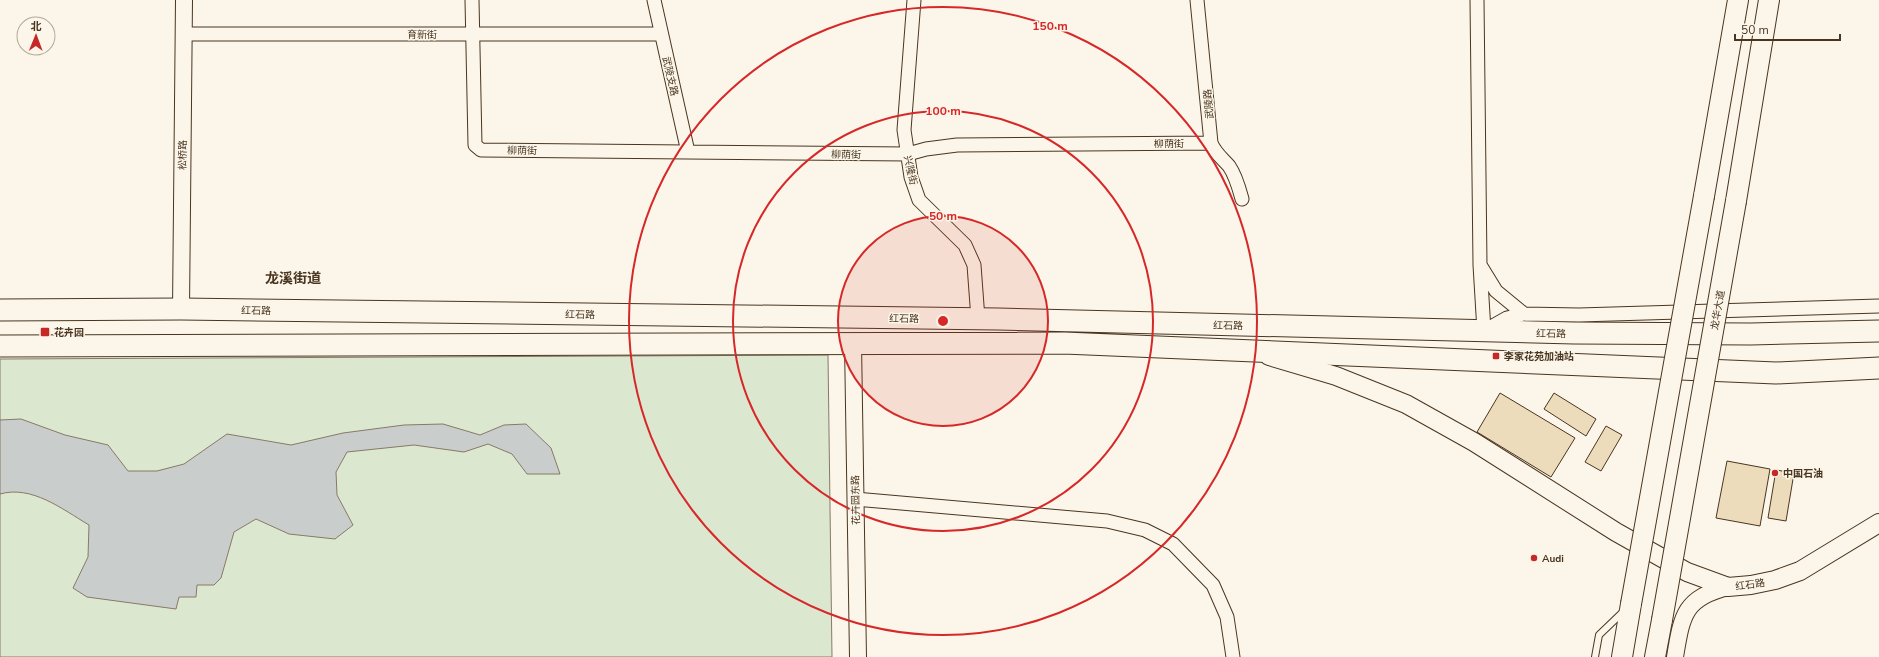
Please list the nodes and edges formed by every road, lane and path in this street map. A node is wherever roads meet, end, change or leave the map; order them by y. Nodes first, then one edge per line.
1 (184, 0) edge
2 (472, 0) edge
3 (654, 0) edge
4 (914, 0) edge
5 (1197, 0) edge
6 (1477, 0) edge
7 (1738, 0) edge
8 (1769, 0) edge
9 (183, 34) junction
10 (473, 34) junction
11 (661, 34) junction
12 (1211, 143) junction
13 (688, 152) junction
14 (908, 154) junction
15 (1242, 199) dead end
16 (1480, 265) junction
17 (1879, 306) edge
18 (181, 309) junction
19 (0, 310) edge
20 (1524, 314) junction
21 (978, 319) junction
22 (1484, 331) junction
23 (1879, 331) edge
24 (853, 343) junction
25 (0, 346) edge
26 (1256, 352) junction
27 (1879, 368) edge
28 (855, 498) junction
29 (1879, 523) edge
30 (1728, 587) junction
31 (1631, 604) junction
32 (858, 657) edge
33 (1234, 657) edge
34 (1595, 657) edge
35 (1622, 657) edge
36 (1655, 657) edge
37 (1675, 657) edge

1 - 9 street, 松桥路
2 - 10 street
3 - 11 street, 武陵支路
4 - 14 street, 兴隆街
5 - 12 street, 武陵路
6 - 16 street
7 - 31 main road, bridge
8 - 36 main road, 龙华大道, bridge
9 - 10 street, 育新街
9 - 18 street, 松桥路
10 - 11 street, 育新街
10 - 13 street, 柳荫街
11 - 13 street, 武陵支路
12 - 14 street, 柳荫街
12 - 15 street, 武陵路
13 - 14 street, 柳荫街
14 - 21 street, 兴隆街
16 - 20 street
16 - 22 street
17 - 20 street
18 - 19 highway, 红石路
18 - 21 highway, 红石路
20 - 22 street
21 - 22 highway, 红石路
22 - 23 highway, 红石路
24 - 25 highway, 红石路
24 - 26 highway, 红石路
24 - 28 street, 花卉园东路
26 - 27 highway, 红石路
26 - 30 main road, 红石路
28 - 32 street, 花卉园东路
28 - 33 street
29 - 30 main road, 红石路
30 - 37 street
31 - 34 lane
31 - 35 main road

